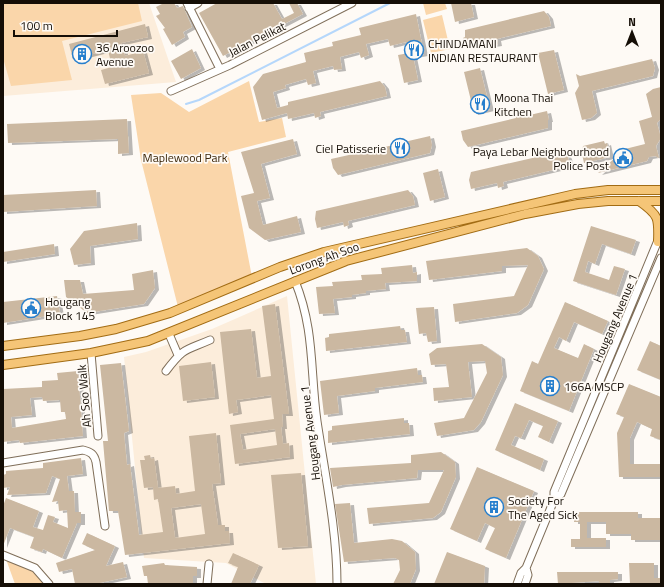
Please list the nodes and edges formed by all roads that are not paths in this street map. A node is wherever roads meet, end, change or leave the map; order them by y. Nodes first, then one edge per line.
1 (198, 3) edge
2 (352, 3) edge
3 (188, 6) edge
4 (220, 69) junction
5 (171, 92) dead end
6 (661, 190) edge
7 (639, 201) junction
8 (661, 201) edge
9 (661, 233) edge
10 (363, 242) junction
11 (658, 242) junction
12 (368, 255) junction
13 (661, 258) edge
14 (295, 281) junction
15 (169, 334) junction
16 (210, 340) dead end
17 (3, 346) edge
18 (91, 353) junction
19 (178, 354) junction
20 (3, 365) edge
21 (166, 371) dead end
22 (98, 436) dead end
23 (3, 463) edge
24 (554, 500) junction
25 (105, 526) dead end
26 (3, 554) edge
27 (209, 564) dead end
28 (526, 568) junction
29 (49, 584) edge
30 (207, 584) edge
31 (337, 584) edge
32 (517, 584) edge
33 (525, 584) edge

1 - 3 street
2 - 4 street, Jalan Pelikat
3 - 4 street
4 - 5 street, Jalan Pelikat
6 - 10 main road, Lorong Ah Soo
7 - 8 main road, Lorong Ah Soo
7 - 11 main road
7 - 12 main road, Lorong Ah Soo
9 - 11 street, Hougang Avenue 1
10 - 12 main road
10 - 17 main road, Lorong Ah Soo
11 - 24 street, Hougang Avenue 1
12 - 14 main road, Lorong Ah Soo
13 - 24 street, Hougang Avenue 1
14 - 15 main road, Lorong Ah Soo
14 - 31 street, Hougang Avenue 1
15 - 18 main road, Lorong Ah Soo
15 - 19 street
16 - 19 street
18 - 20 main road, Lorong Ah Soo
18 - 22 street, Ah Soo Walk
19 - 21 street
23 - 25 street
24 - 28 street, Hougang Avenue 1
26 - 29 street
27 - 30 street
28 - 32 street, Hougang Avenue 1
28 - 33 street, Hougang Avenue 1

